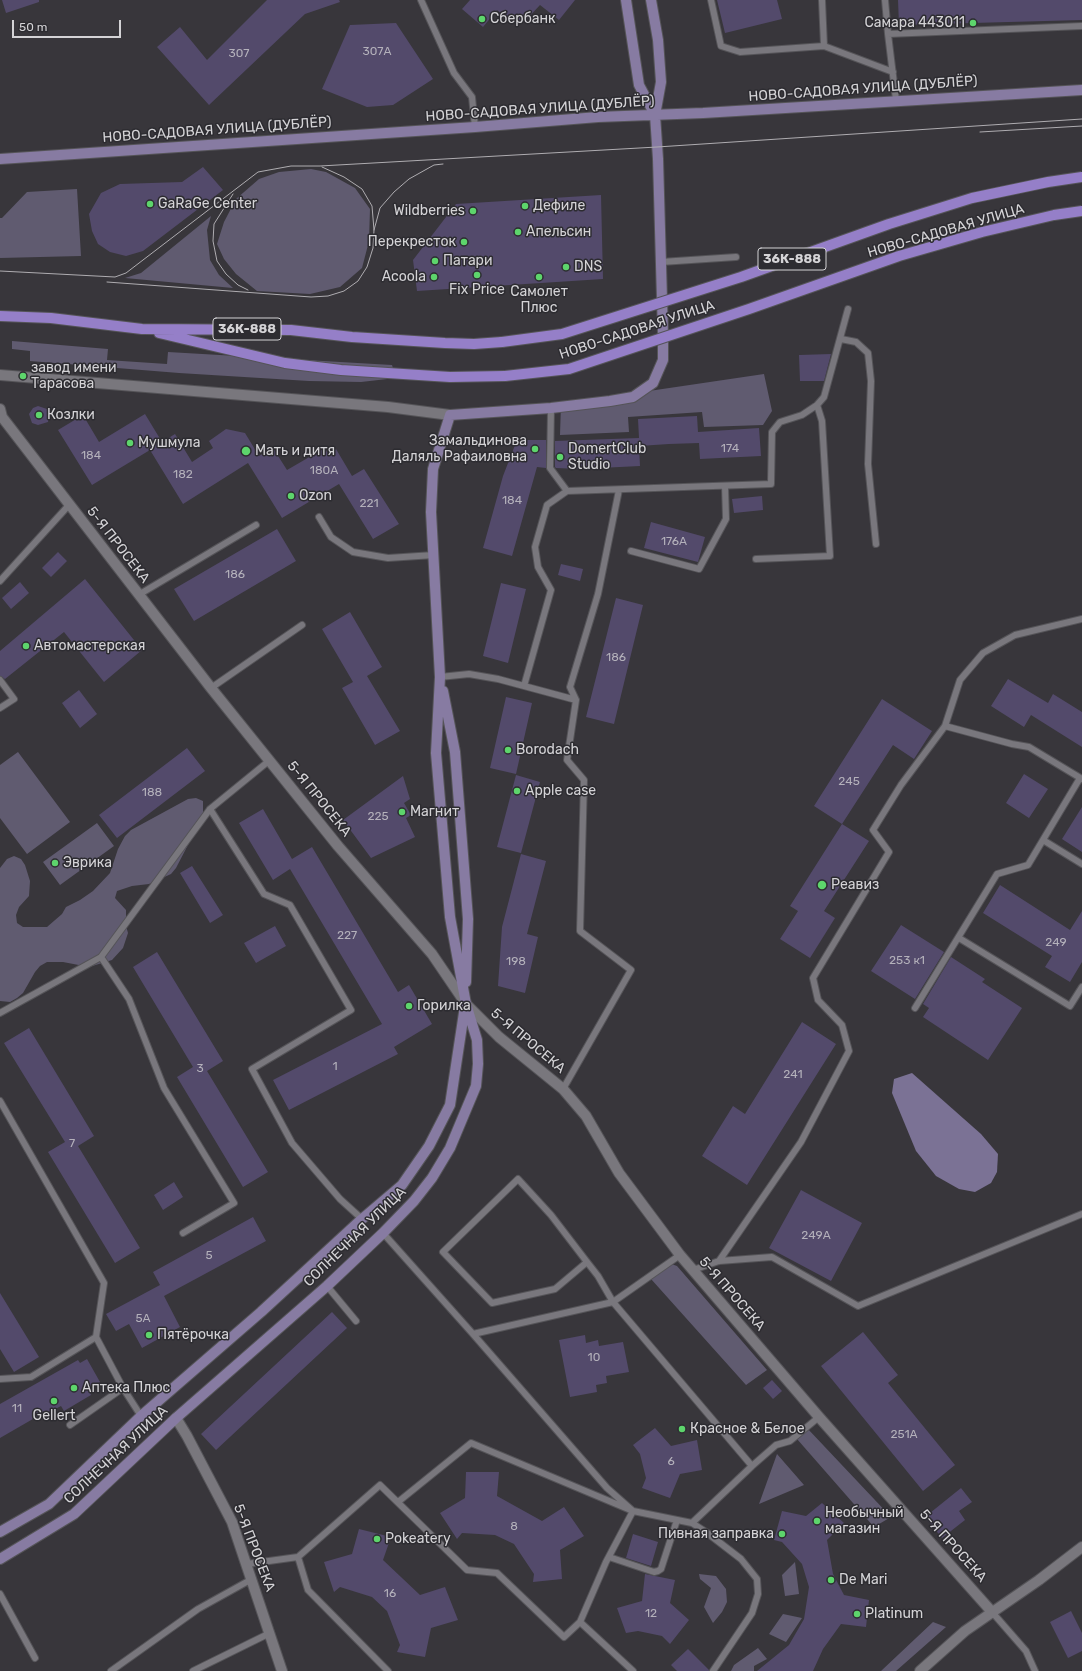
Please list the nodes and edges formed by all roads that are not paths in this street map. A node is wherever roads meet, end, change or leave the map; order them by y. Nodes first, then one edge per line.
1 (421, 0) edge
2 (626, 0) edge
3 (651, 0) edge
4 (711, 0) edge
5 (822, 0) edge
6 (885, 0) edge
7 (1082, 26) edge
8 (888, 34) junction
9 (824, 46) junction
10 (894, 72) junction
11 (1082, 90) edge
12 (896, 100) junction
13 (655, 115) junction
14 (475, 127) junction
15 (0, 159) edge
16 (1082, 177) edge
17 (1082, 211) edge
18 (736, 257) dead end
19 (661, 262) junction
20 (848, 309) dead end
21 (0, 316) edge
22 (142, 329) junction
23 (840, 339) junction
24 (0, 375) edge
25 (817, 405) junction
26 (0, 408) edge
27 (551, 408) junction
28 (450, 415) junction
29 (726, 486) junction
30 (619, 490) junction
31 (567, 491) junction
32 (69, 505) junction
33 (319, 517) dead end
34 (256, 526) dead end
35 (876, 544) dead end
36 (631, 551) dead end
37 (434, 555) junction
38 (756, 559) dead end
39 (0, 581) edge
40 (140, 594) junction
41 (1082, 619) edge
42 (302, 625) dead end
43 (440, 677) junction
44 (0, 680) edge
45 (524, 686) junction
46 (211, 688) junction
47 (576, 700) junction
48 (0, 708) edge
49 (945, 726) junction
50 (270, 760) junction
51 (1081, 779) edge
52 (210, 809) junction
53 (1043, 840) junction
54 (1082, 864) edge
55 (958, 938) junction
56 (101, 957) junction
57 (1082, 987) edge
58 (466, 1004) junction
59 (916, 1008) dead end
60 (0, 1013) edge
61 (562, 1089) junction
62 (0, 1101) edge
63 (1082, 1214) edge
64 (362, 1219) junction
65 (183, 1233) dead end
66 (383, 1233) junction
67 (680, 1255) junction
68 (718, 1261) junction
69 (587, 1262) junction
70 (694, 1270) junction
71 (327, 1286) junction
72 (613, 1302) junction
73 (356, 1321) dead end
74 (473, 1334) junction
75 (96, 1337) junction
76 (0, 1379) edge
77 (123, 1388) junction
78 (141, 1416) junction
79 (819, 1417) junction
80 (176, 1418) junction
81 (70, 1425) dead end
82 (752, 1466) junction
83 (398, 1502) junction
84 (633, 1511) junction
85 (677, 1520) junction
86 (692, 1523) junction
87 (0, 1532) edge
88 (1082, 1547) edge
89 (298, 1557) junction
90 (609, 1557) junction
91 (0, 1559) edge
92 (247, 1564) junction
93 (252, 1578) junction
94 (0, 1594) edge
95 (992, 1612) junction
96 (580, 1622) junction
97 (270, 1633) junction
98 (35, 1658) dead end
99 (111, 1671) edge
100 (193, 1671) edge
101 (282, 1671) edge
102 (388, 1671) edge
103 (633, 1671) edge
104 (713, 1671) edge
105 (920, 1671) edge
106 (1035, 1671) edge

1 - 14 lane
2 - 13 main road
3 - 13 main road
4 - 9 lane
5 - 9 lane
6 - 8 lane
7 - 8 lane
8 - 10 lane
9 - 10 lane
10 - 12 lane
11 - 12 main road, НОВО-САДОВАЯ УЛИЦА (ДУБЛЁР)
12 - 13 main road, НОВО-САДОВАЯ УЛИЦА (ДУБЛЁР)
13 - 14 main road, НОВО-САДОВАЯ УЛИЦА (ДУБЛЁР)
13 - 19 main road
14 - 15 main road, НОВО-САДОВАЯ УЛИЦА (ДУБЛЁР)
16 - 22 main road, НОВО-САДОВАЯ УЛИЦА / 36К-888, bridge
17 - 22 main road, НОВО-САДОВАЯ УЛИЦА / 36К-888, bridge
18 - 19 lane
19 - 27 main road
20 - 23 lane
21 - 22 main road, НОВО-САДОВАЯ УЛИЦА / 36К-888
23 - 25 lane
23 - 35 lane
24 - 28 street
25 - 29 lane
25 - 38 lane
26 - 32 street, 5-Я ПРОСЕКА
27 - 28 main road
27 - 31 lane
28 - 37 main road
29 - 30 lane
29 - 36 lane
30 - 31 lane
30 - 47 lane
31 - 45 lane
32 - 39 lane
32 - 40 street, 5-Я ПРОСЕКА
33 - 37 lane
34 - 40 lane
37 - 43 main road
40 - 46 street, 5-Я ПРОСЕКА
41 - 49 lane
42 - 46 lane
43 - 45 lane
43 - 58 main road
43 - 58 main road
44 - 48 lane
45 - 47 lane
46 - 50 street, 5-Я ПРОСЕКА
47 - 61 lane
49 - 51 lane
49 - 68 lane
50 - 52 lane
50 - 58 street, 5-Я ПРОСЕКА
51 - 53 lane
52 - 56 lane
52 - 64 lane
53 - 54 lane
53 - 55 lane
55 - 57 lane
55 - 59 lane
56 - 60 lane
56 - 65 lane
58 - 61 street, 5-Я ПРОСЕКА
58 - 64 main road, СОЛНЕЧНАЯ УЛИЦА
58 - 66 main road, СОЛНЕЧНАЯ УЛИЦА
61 - 67 street, 5-Я ПРОСЕКА
62 - 75 lane
63 - 68 lane
64 - 78 main road, СОЛНЕЧНАЯ УЛИЦА
66 - 71 main road, СОЛНЕЧНАЯ УЛИЦА
66 - 74 lane
67 - 70 street, 5-Я ПРОСЕКА
67 - 72 lane
68 - 70 lane
69 - 69 lane
69 - 72 lane
70 - 79 street, 5-Я ПРОСЕКА
71 - 73 lane
71 - 80 main road, СОЛНЕЧНАЯ УЛИЦА
72 - 74 lane
72 - 82 lane
74 - 84 lane
75 - 76 lane
75 - 77 lane
77 - 78 lane
77 - 81 lane
78 - 87 main road, СОЛНЕЧНАЯ УЛИЦА
79 - 82 lane
79 - 95 street, 5-Я ПРОСЕКА
80 - 91 main road, СОЛНЕЧНАЯ УЛИЦА
80 - 92 street, 5-Я ПРОСЕКА
82 - 86 lane
83 - 84 lane
83 - 89 lane
83 - 96 lane
84 - 85 lane
84 - 90 lane
85 - 86 lane
85 - 90 lane
86 - 104 lane
88 - 95 street
89 - 92 lane
89 - 102 lane
90 - 96 lane
92 - 93 street, 5-Я ПРОСЕКА
93 - 97 street, 5-Я ПРОСЕКА
93 - 99 lane
94 - 98 lane
95 - 105 street
95 - 106 lane
96 - 103 lane
97 - 100 lane
97 - 101 street, 5-Я ПРОСЕКА

